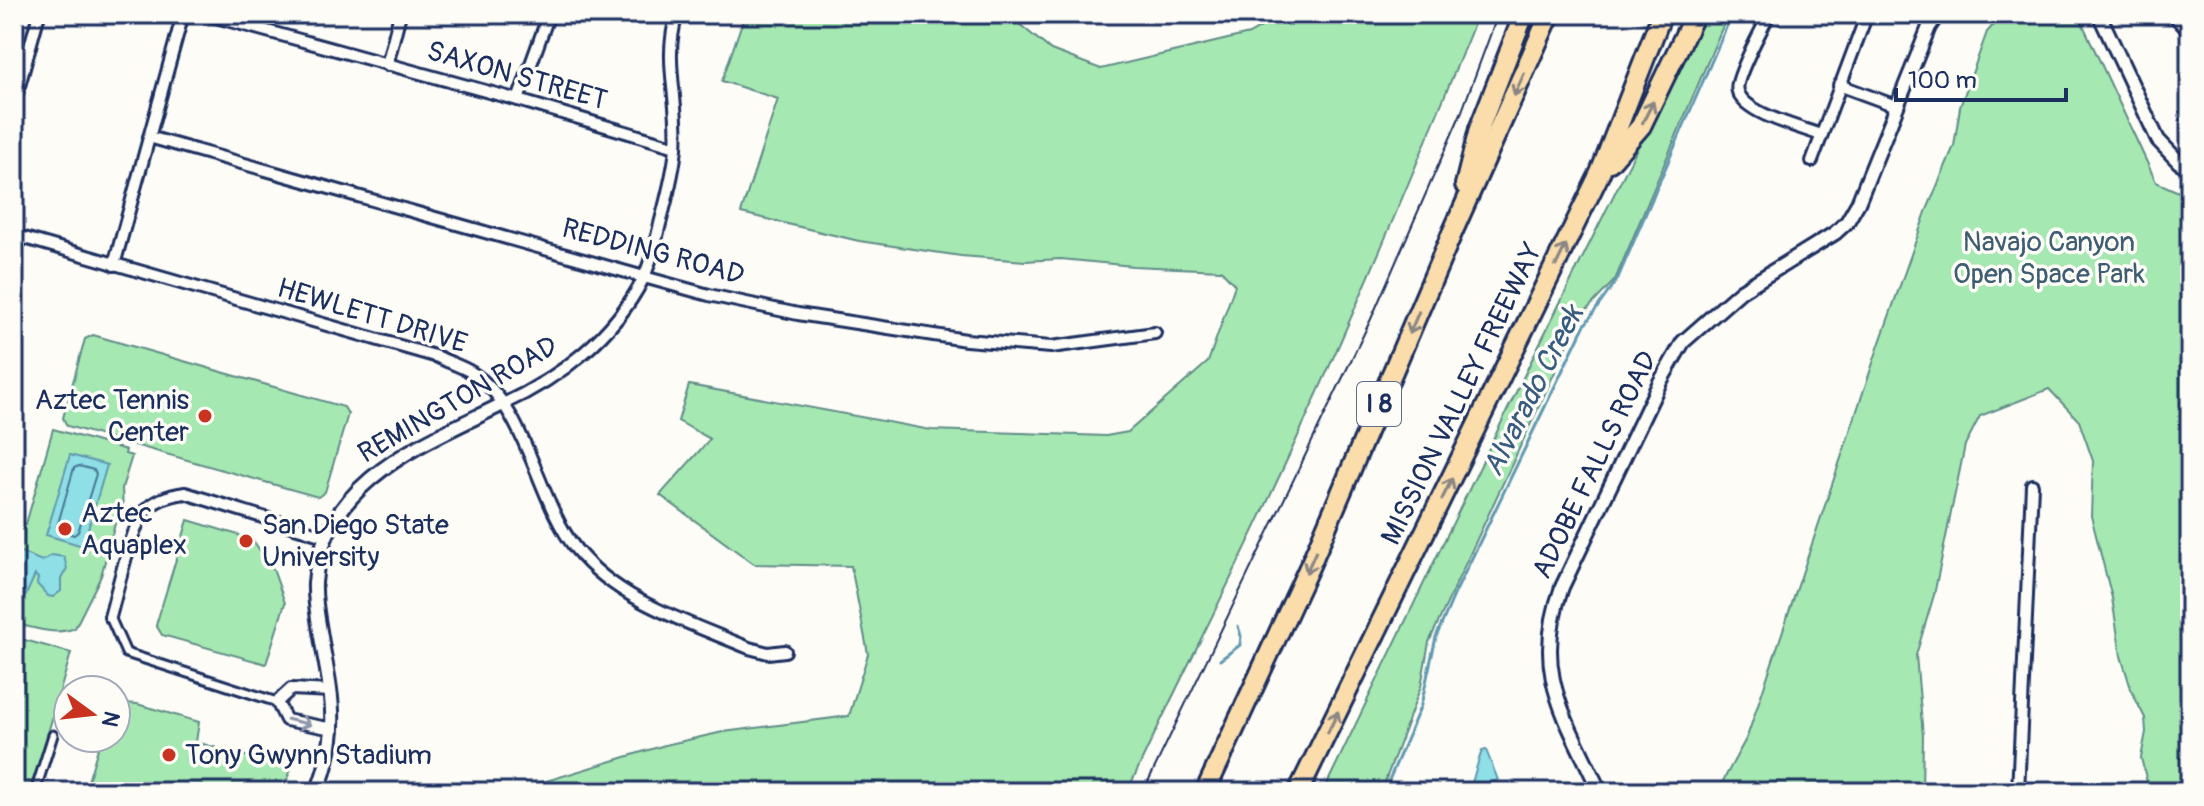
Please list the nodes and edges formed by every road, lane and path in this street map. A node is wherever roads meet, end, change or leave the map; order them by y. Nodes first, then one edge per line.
1 (39, 14) edge
2 (183, 14) edge
3 (205, 14) edge
4 (400, 14) edge
5 (549, 14) edge
6 (677, 14) edge
7 (1524, 14) edge
8 (1550, 14) edge
9 (1662, 14) edge
10 (1695, 14) edge
11 (1769, 14) edge
12 (1867, 14) edge
13 (1938, 14) edge
14 (2099, 14) edge
15 (2175, 14) edge
16 (2190, 30) edge
17 (387, 65) junction
18 (1839, 85) junction
19 (518, 100) junction
20 (14, 104) edge
21 (1896, 106) junction
22 (1821, 135) junction
23 (149, 137) junction
24 (676, 147) junction
25 (1812, 161) dead end
26 (2190, 168) edge
27 (1600, 173) junction
28 (1453, 231) junction
29 (14, 235) edge
30 (114, 265) junction
31 (644, 277) junction
32 (1155, 333) dead end
33 (503, 404) junction
34 (2032, 485) dead end
35 (327, 537) junction
36 (110, 617) joint
37 (785, 651) dead end
38 (331, 691) junction
39 (277, 702) junction
40 (333, 729) junction
41 (52, 738) edge
42 (35, 792) edge
43 (317, 792) edge
44 (1205, 792) edge
45 (1298, 792) edge
46 (1600, 792) edge
47 (2018, 792) edge

1 - 20 street
2 - 23 street
3 - 17 street, SAXON STREET
4 - 17 street
5 - 19 street
6 - 24 street, REMINGTON ROAD
7 - 28 highway
8 -> 28 highway, I 8
9 - 27 highway, MISSION VALLEY FREEWAY
27 -> 10 highway
11 - 22 street
12 - 18 street
13 - 21 street, ADOBE FALLS ROAD
14 - 26 street
15 - 16 main road
17 - 19 street, SAXON STREET
18 - 21 street
18 - 22 street
19 - 24 street, SAXON STREET
21 - 46 street, ADOBE FALLS ROAD
22 - 25 street
23 - 30 street
23 - 31 street, REDDING ROAD
24 - 31 street, REMINGTON ROAD
45 -> 27 highway, MISSION VALLEY FREEWAY
28 -> 44 highway, I 8
29 - 30 street, HEWLETT DRIVE
30 - 33 street, HEWLETT DRIVE
31 - 32 street, REDDING ROAD
31 - 33 street, REMINGTON ROAD
33 - 35 street, REMINGTON ROAD
33 - 37 street, HEWLETT DRIVE
34 - 47 street
35 - 36 street
35 - 38 street, REMINGTON ROAD
36 - 39 street
38 - 39 street
38 - 40 street, REMINGTON ROAD
39 -> 40 street
40 - 43 street, REMINGTON ROAD
41 - 42 street

